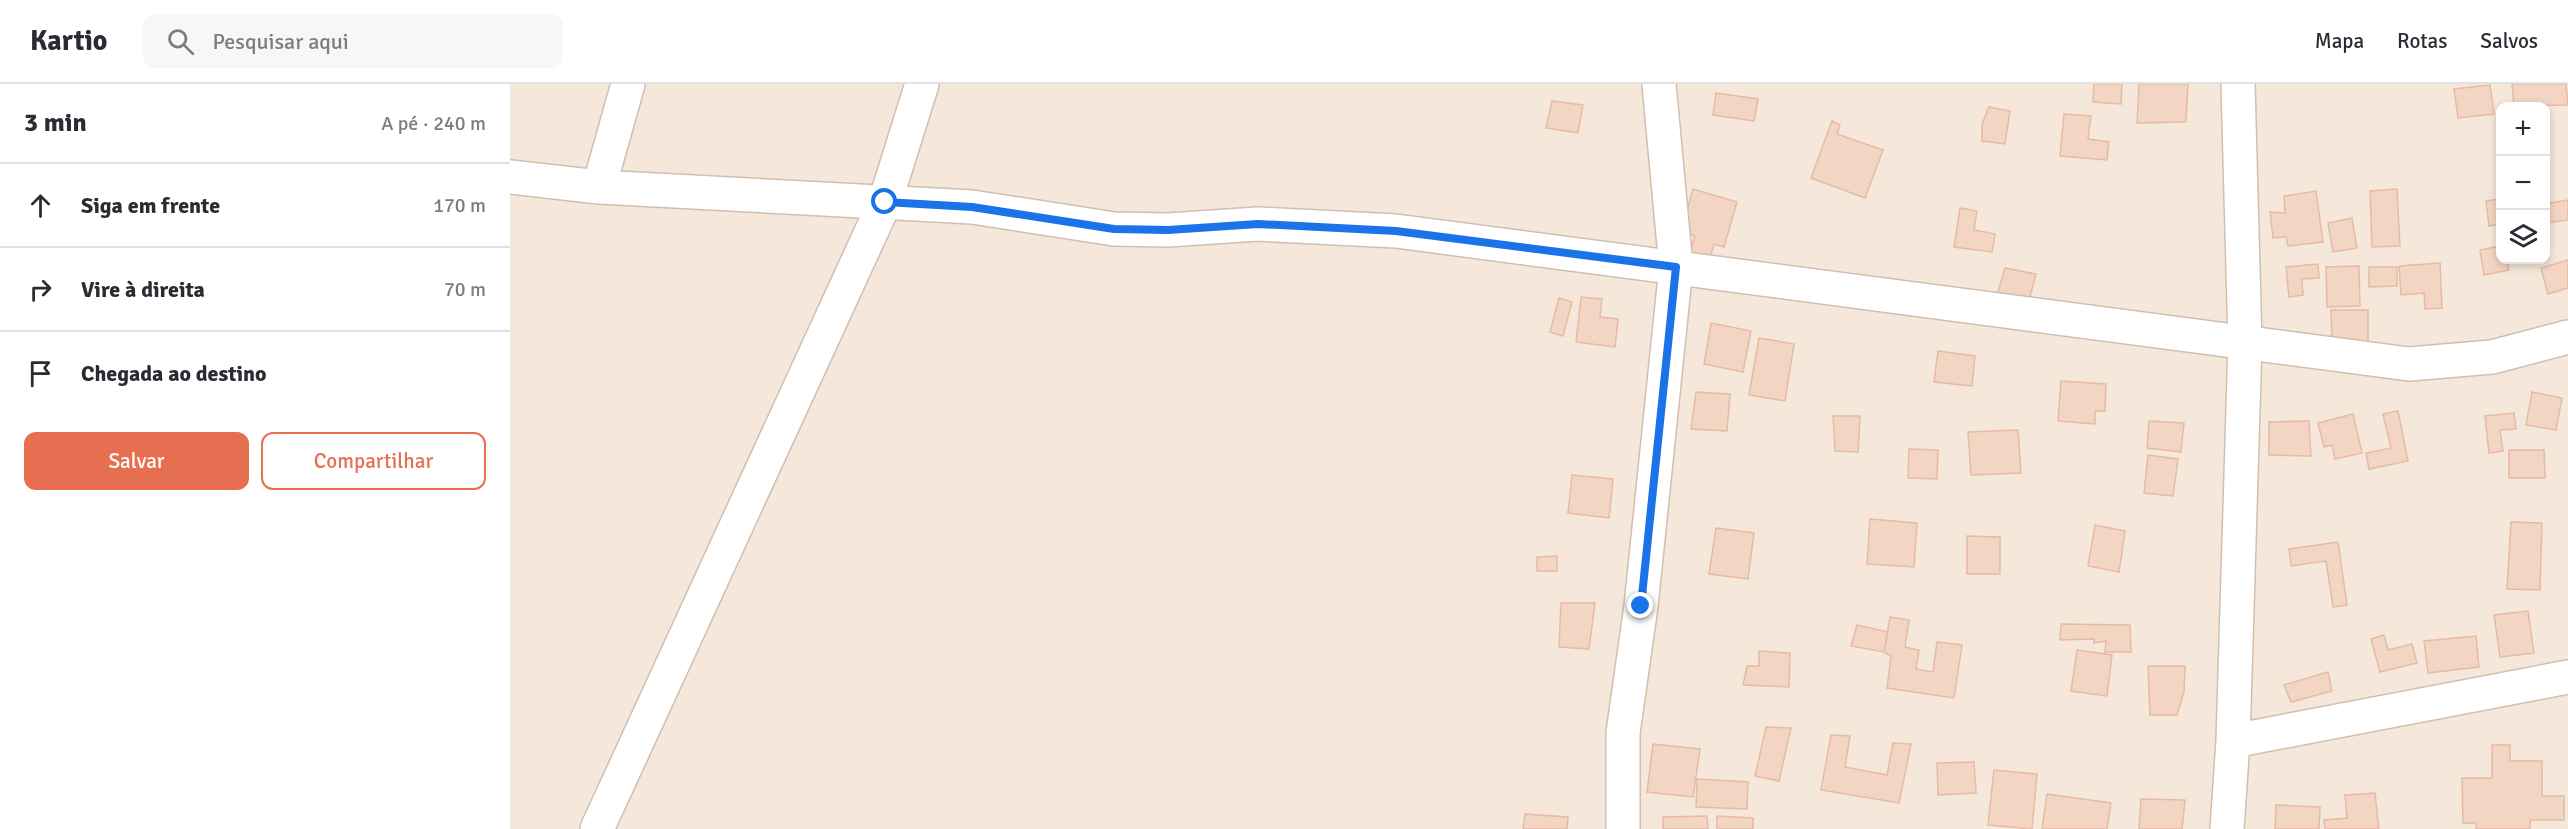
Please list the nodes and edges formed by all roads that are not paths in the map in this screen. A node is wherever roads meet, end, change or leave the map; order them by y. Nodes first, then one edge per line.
1 (628, 84) edge
2 (922, 84) edge
3 (1659, 84) edge
4 (2238, 84) edge
5 (510, 177) edge
6 (599, 187) junction
7 (885, 202) junction
8 (1676, 267) junction
9 (2568, 337) edge
10 (2245, 344) junction
11 (2568, 677) edge
12 (2233, 741) junction
13 (597, 829) edge
14 (1623, 829) edge
15 (2227, 829) edge

1 - 6 street
2 - 7 street
3 - 8 street
4 - 10 street
5 - 6 street
6 - 7 street
7 - 8 street
7 - 13 street
8 - 10 street
8 - 14 street
9 - 10 street
10 - 12 street
11 - 12 street
12 - 15 street

